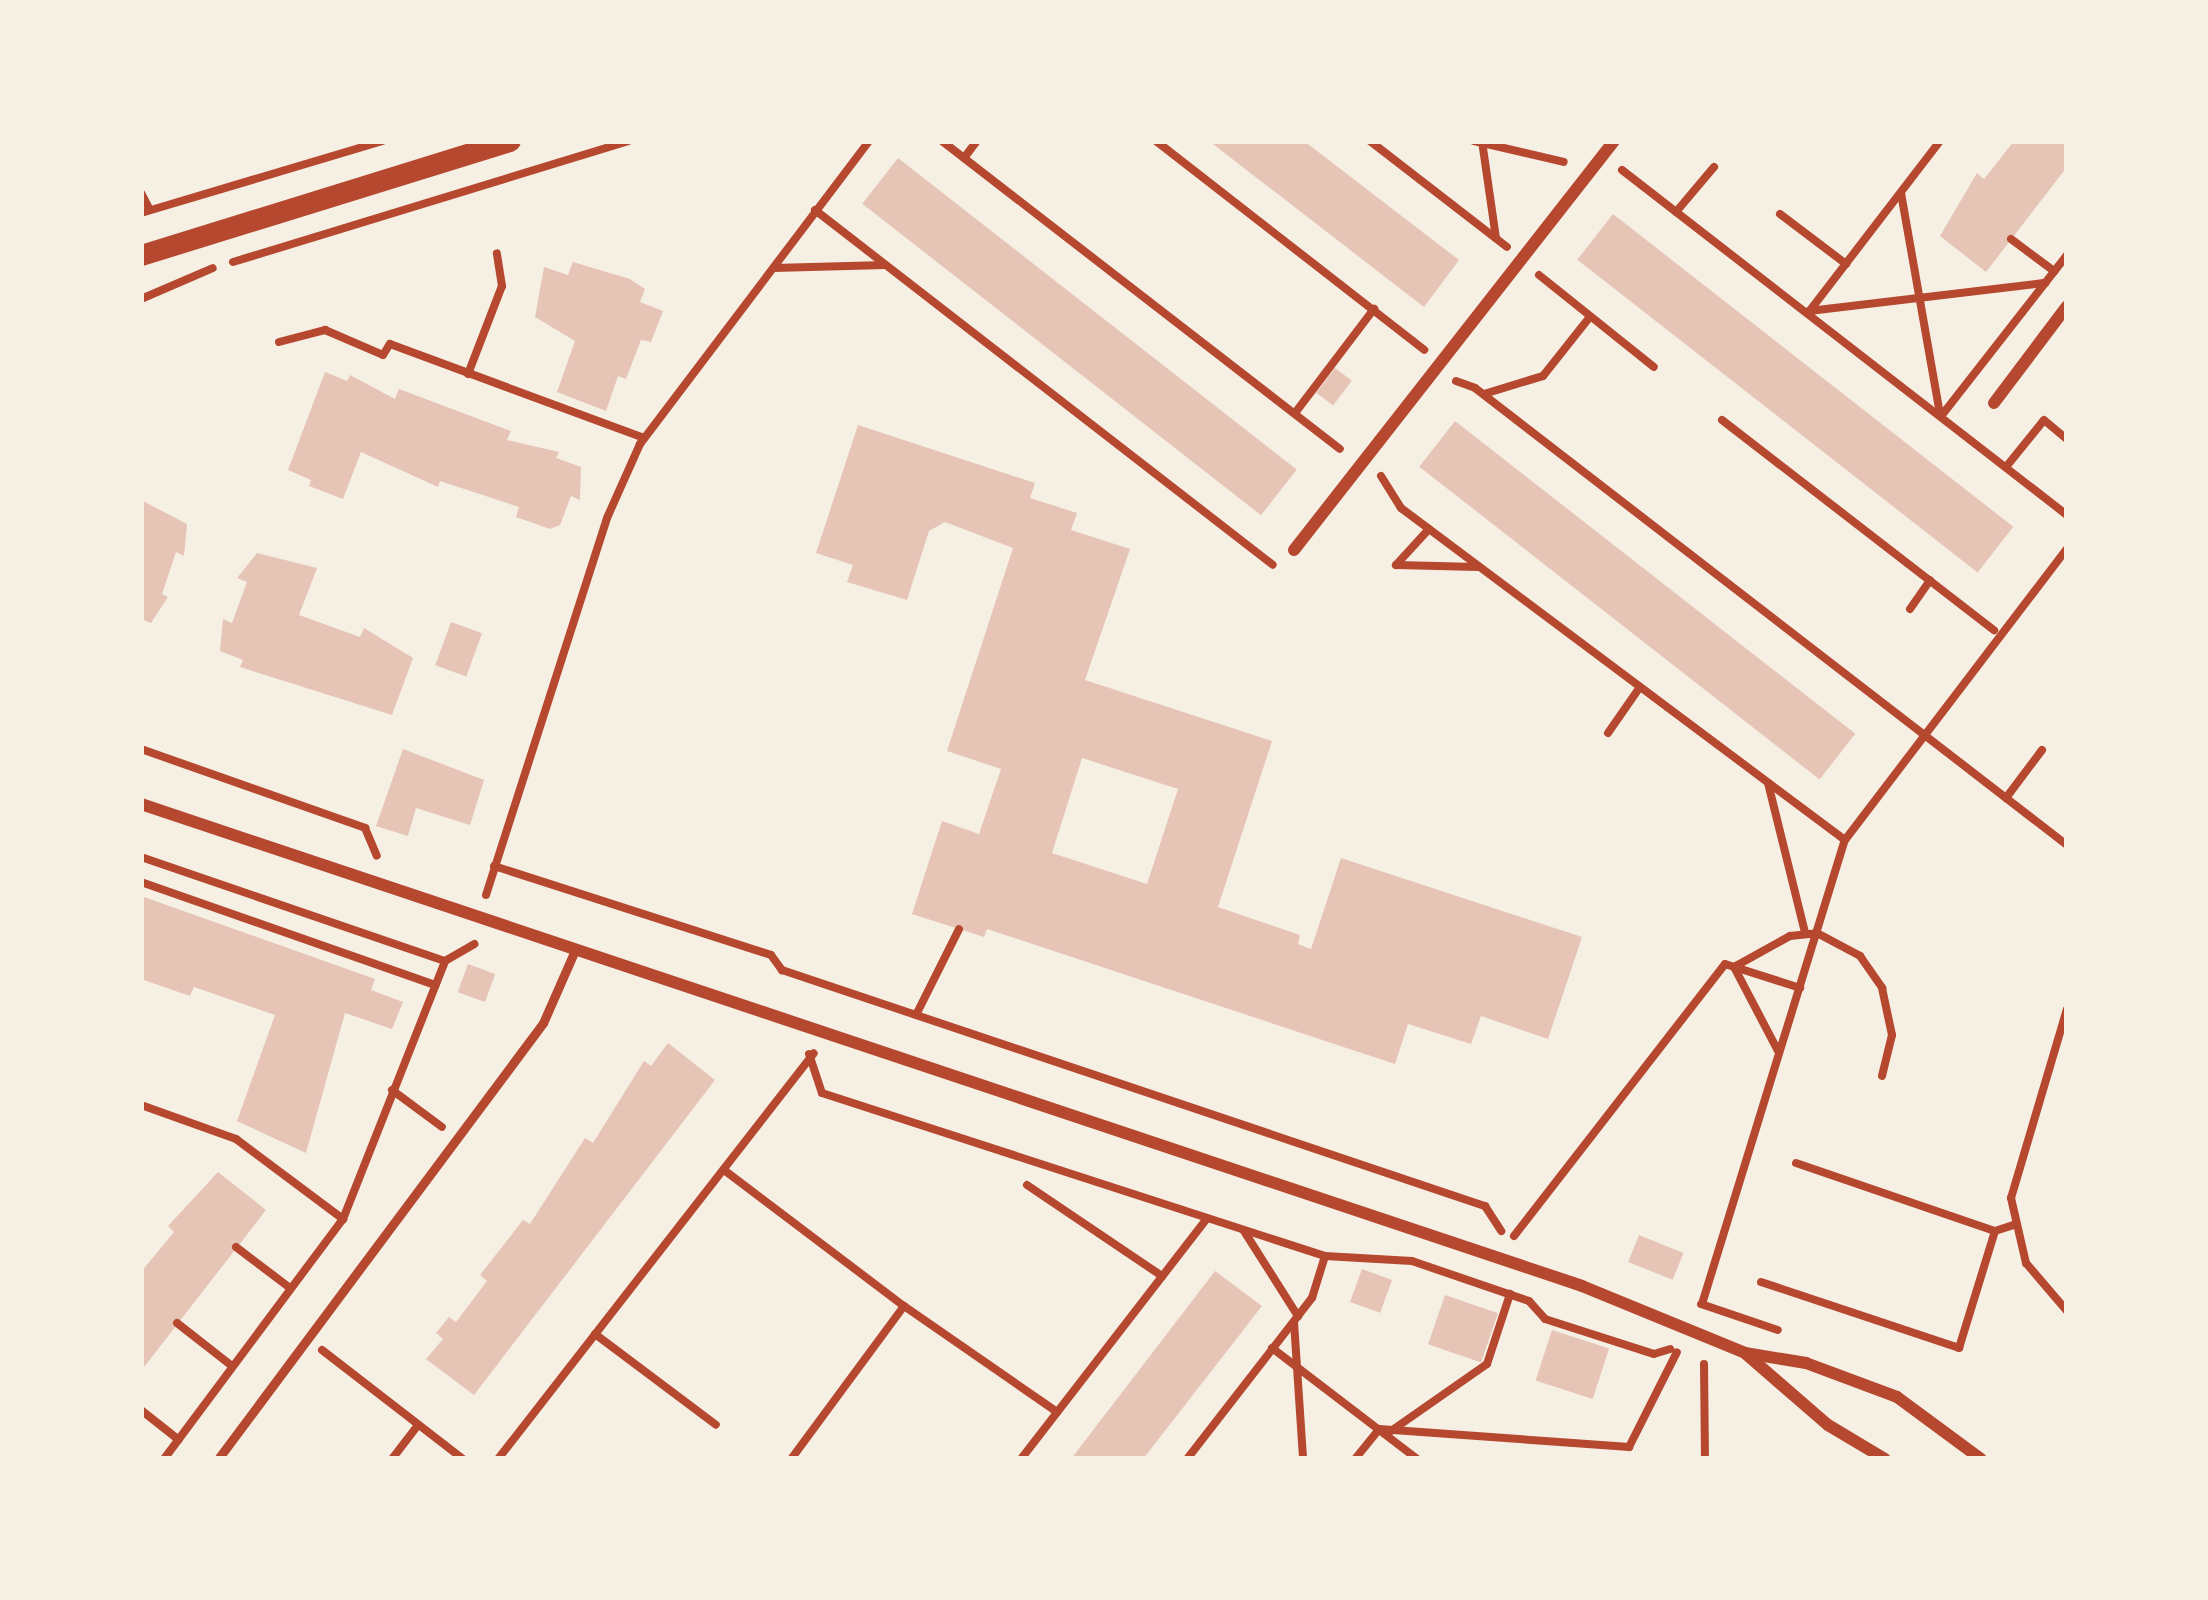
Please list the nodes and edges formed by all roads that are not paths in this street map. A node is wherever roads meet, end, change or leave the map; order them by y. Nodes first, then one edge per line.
1 (510, 141) edge
2 (1614, 141) edge
3 (141, 256) edge
4 (2067, 306) edge
5 (1994, 404) dead end
6 (1294, 550) dead end
7 (141, 805) edge
8 (575, 950) junction
9 (1745, 1353) junction
10 (218, 1459) edge
11 (1885, 1459) edge
12 (1981, 1459) edge

1 - 3 street
2 - 6 street
4 - 5 street
7 - 8 street
8 - 9 street
8 - 10 lane
9 - 11 street
9 - 12 street

